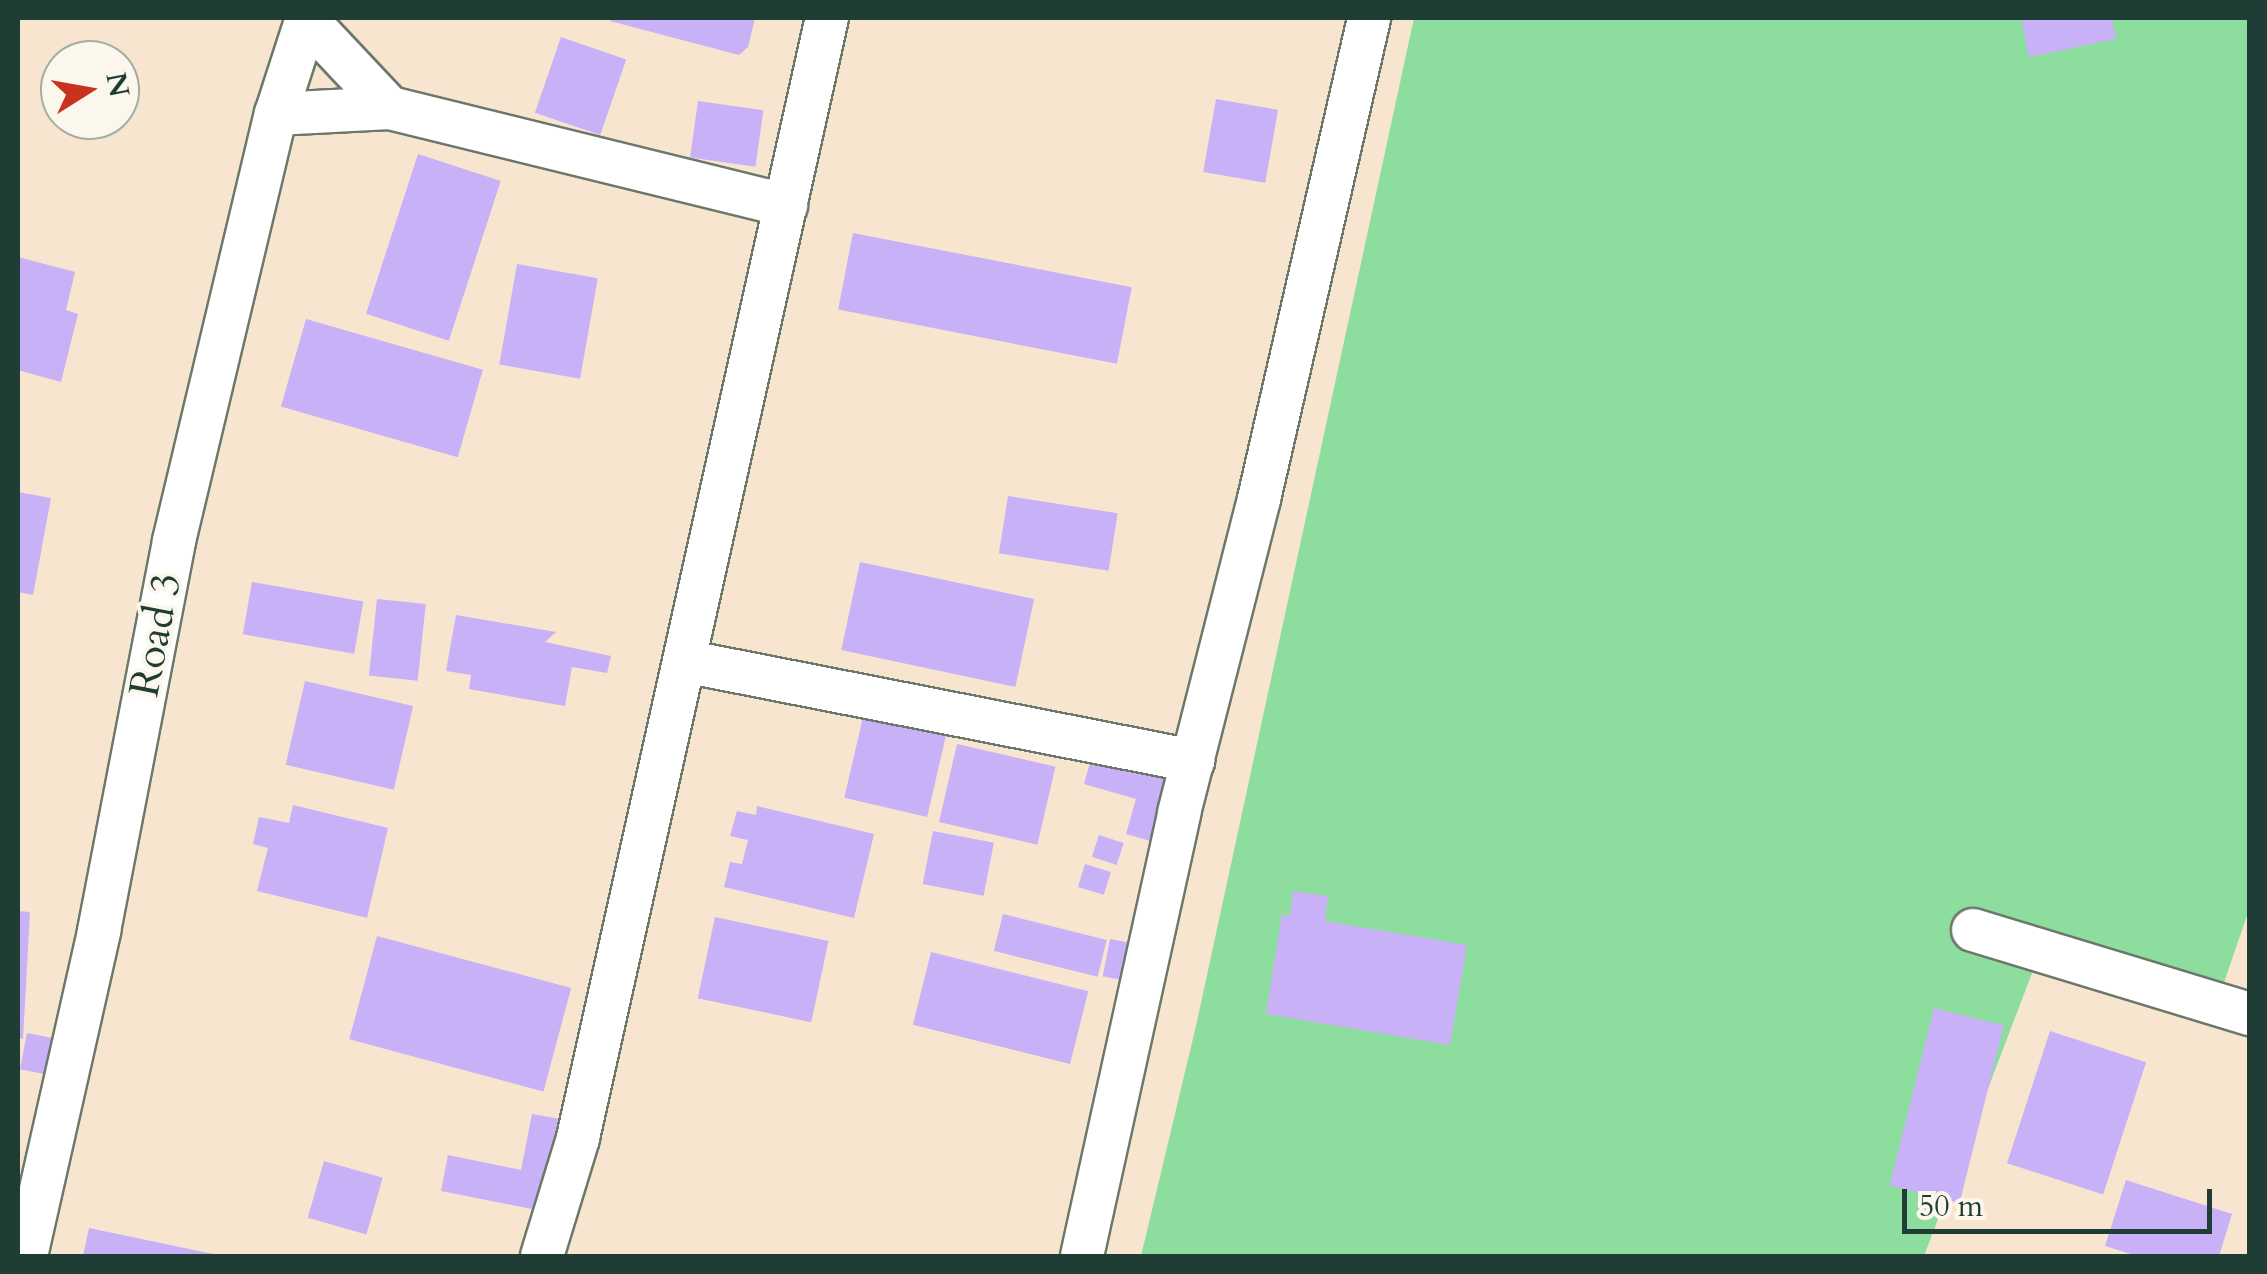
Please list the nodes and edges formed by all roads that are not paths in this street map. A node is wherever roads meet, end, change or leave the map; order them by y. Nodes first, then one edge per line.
1 (306, 18) edge
2 (827, 18) edge
3 (1369, 18) edge
4 (390, 108) junction
5 (276, 114) junction
6 (786, 204) junction
7 (684, 661) junction
8 (1193, 761) junction
9 (1974, 930) dead end
10 (2250, 1014) edge
11 (26, 1256) edge
12 (542, 1256) edge
13 (1082, 1256) edge

1 - 4 street
1 - 5 street, Road 3
2 - 6 street
3 - 8 street
4 - 5 street
4 - 6 street
5 - 11 street, Road 3
6 - 7 street
7 - 8 street
7 - 12 street
8 - 13 street
9 - 10 street

